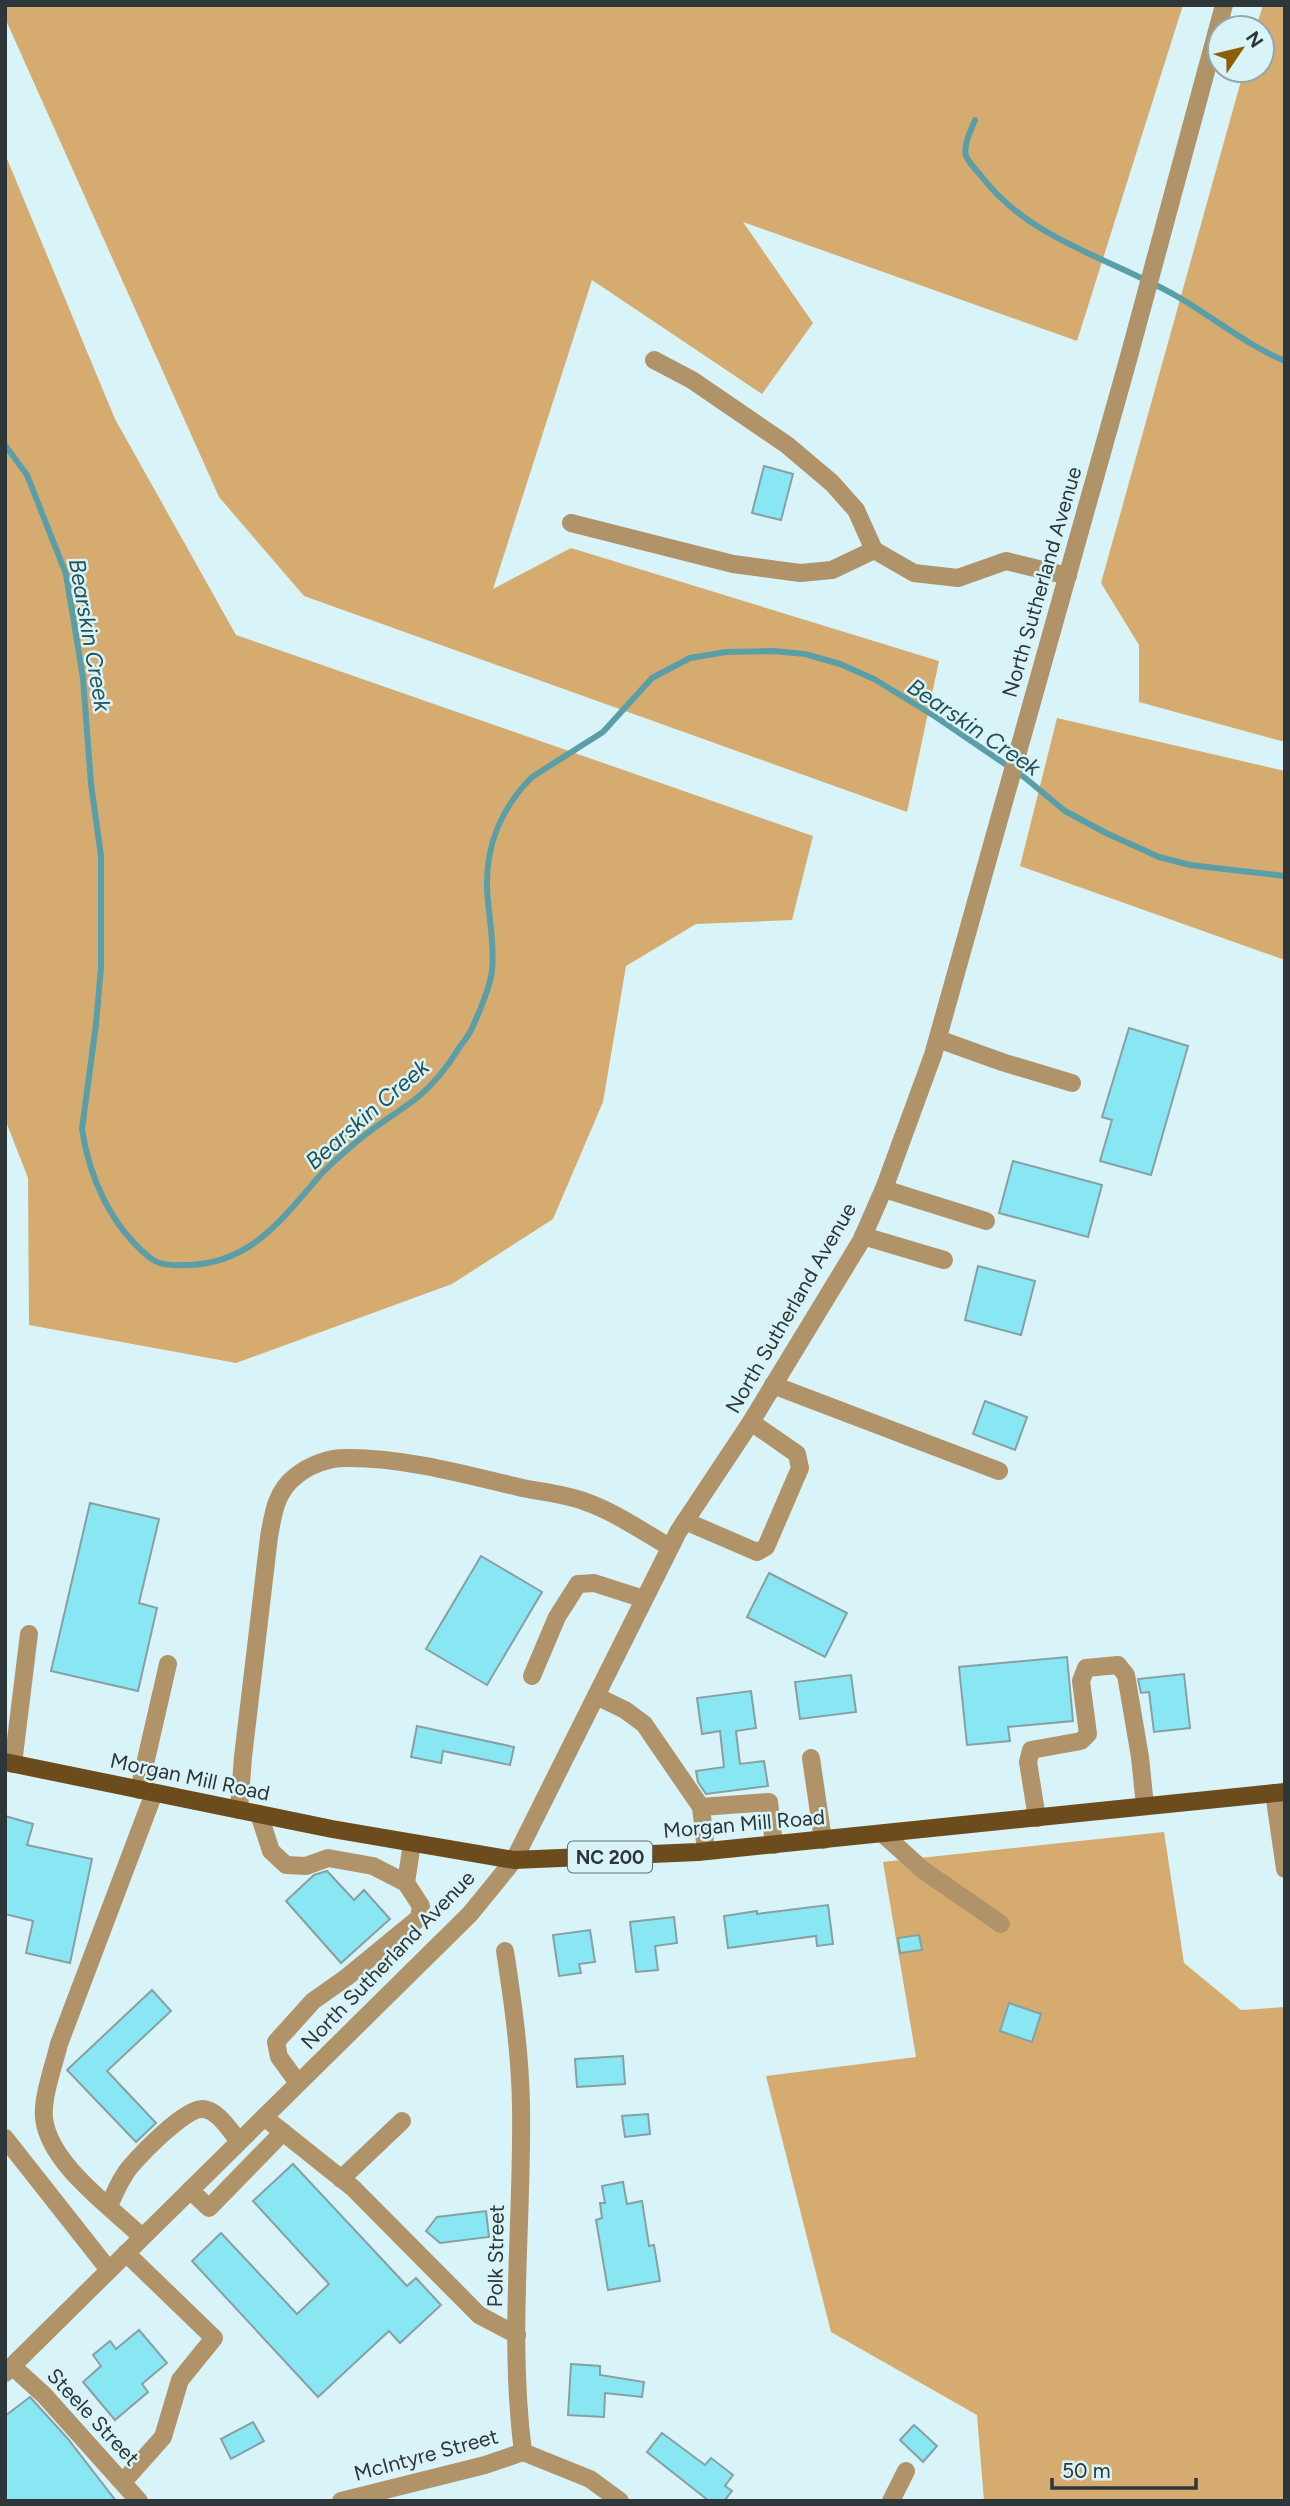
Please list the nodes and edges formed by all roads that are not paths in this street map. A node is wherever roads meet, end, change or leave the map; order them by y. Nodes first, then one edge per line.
1 (1224, 5) edge
2 (654, 360) dead end
3 (571, 523) dead end
4 (874, 550) junction
5 (1068, 576) junction
6 (938, 1039) junction
7 (1072, 1083) dead end
8 (884, 1189) junction
9 (986, 1221) dead end
10 (863, 1236) junction
11 (944, 1260) dead end
12 (773, 1385) junction
13 (751, 1422) junction
14 (999, 1471) dead end
15 (685, 1521) junction
16 (670, 1547) junction
17 (644, 1599) junction
18 (29, 1634) dead end
19 (168, 1664) dead end
20 (532, 1676) dead end
21 (596, 1696) junction
22 (811, 1758) dead end
23 (9, 1763) edge
24 (146, 1791) junction
25 (1279, 1792) edge
26 (1145, 1807) junction
27 (701, 1808) junction
28 (239, 1810) junction
29 (259, 1814) junction
30 (1037, 1818) junction
31 (883, 1834) junction
32 (823, 1840) junction
33 (412, 1843) junction
34 (774, 1845) junction
35 (706, 1851) junction
36 (514, 1860) junction
37 (1285, 1869) edge
38 (406, 1882) junction
39 (1001, 1924) dead end
40 (505, 1951) dead end
41 (298, 2083) junction
42 (264, 2117) junction
43 (402, 2121) dead end
44 (283, 2132) junction
45 (5, 2138) edge
46 (239, 2141) junction
47 (341, 2179) junction
48 (190, 2190) junction
49 (109, 2206) junction
50 (142, 2237) junction
51 (126, 2253) junction
52 (109, 2270) junction
53 (517, 2335) junction
54 (9, 2369) edge
55 (523, 2452) junction
56 (906, 2471) dead end
57 (123, 2482) junction
58 (139, 2501) edge
59 (341, 2501) edge
60 (620, 2501) edge
61 (891, 2501) edge

1 - 5 street, North Sutherland Avenue
2 - 4 street
3 - 4 street
4 - 5 street
5 - 6 street, North Sutherland Avenue
6 - 7 street
6 - 8 street, North Sutherland Avenue
8 - 9 street
8 - 10 street, North Sutherland Avenue
10 - 11 street
10 - 12 street, North Sutherland Avenue
12 - 13 street, North Sutherland Avenue
12 - 14 street
13 - 15 street, North Sutherland Avenue
13 - 15 street
15 - 16 street, North Sutherland Avenue
16 - 17 street, North Sutherland Avenue
16 - 28 street
17 - 20 street
17 - 21 street, North Sutherland Avenue
18 - 23 street
19 - 24 street
21 - 27 street
21 - 36 street, North Sutherland Avenue
22 - 32 street
23 - 24 main road, Morgan Mill Road / NC 200
24 - 28 main road, Morgan Mill Road / NC 200
24 - 49 street
25 - 26 main road, Morgan Mill Road / NC 200
25 - 37 street
26 - 30 main road, Morgan Mill Road / NC 200
26 - 30 street
27 - 34 street
27 - 35 street
28 - 29 main road, Morgan Mill Road / NC 200
29 - 33 main road, Morgan Mill Road / NC 200
29 - 38 street
30 - 31 main road, Morgan Mill Road / NC 200
31 - 32 main road, Morgan Mill Road / NC 200
31 - 39 street
32 - 34 main road, Morgan Mill Road / NC 200
33 - 36 main road, Morgan Mill Road / NC 200
33 - 38 street
34 - 35 main road, Morgan Mill Road / NC 200
35 - 36 main road, Morgan Mill Road / NC 200
36 - 41 street, North Sutherland Avenue
38 - 41 street
40 - 53 street, Polk Street
41 - 42 street, North Sutherland Avenue
42 - 44 street
42 - 46 street, North Sutherland Avenue
43 - 47 street
44 - 47 street
44 - 48 street
45 - 52 street
46 - 48 street, North Sutherland Avenue
46 - 49 street
47 - 53 street
48 - 50 street, North Sutherland Avenue
49 - 50 street
50 - 51 street, North Sutherland Avenue
51 - 52 street, North Sutherland Avenue
51 - 57 street
52 - 54 street, North Sutherland Avenue
53 - 55 street, Polk Street
54 - 57 street, Steele Street
55 - 59 street, McIntyre Street
55 - 60 street
56 - 61 street
57 - 58 street, Steele Street

